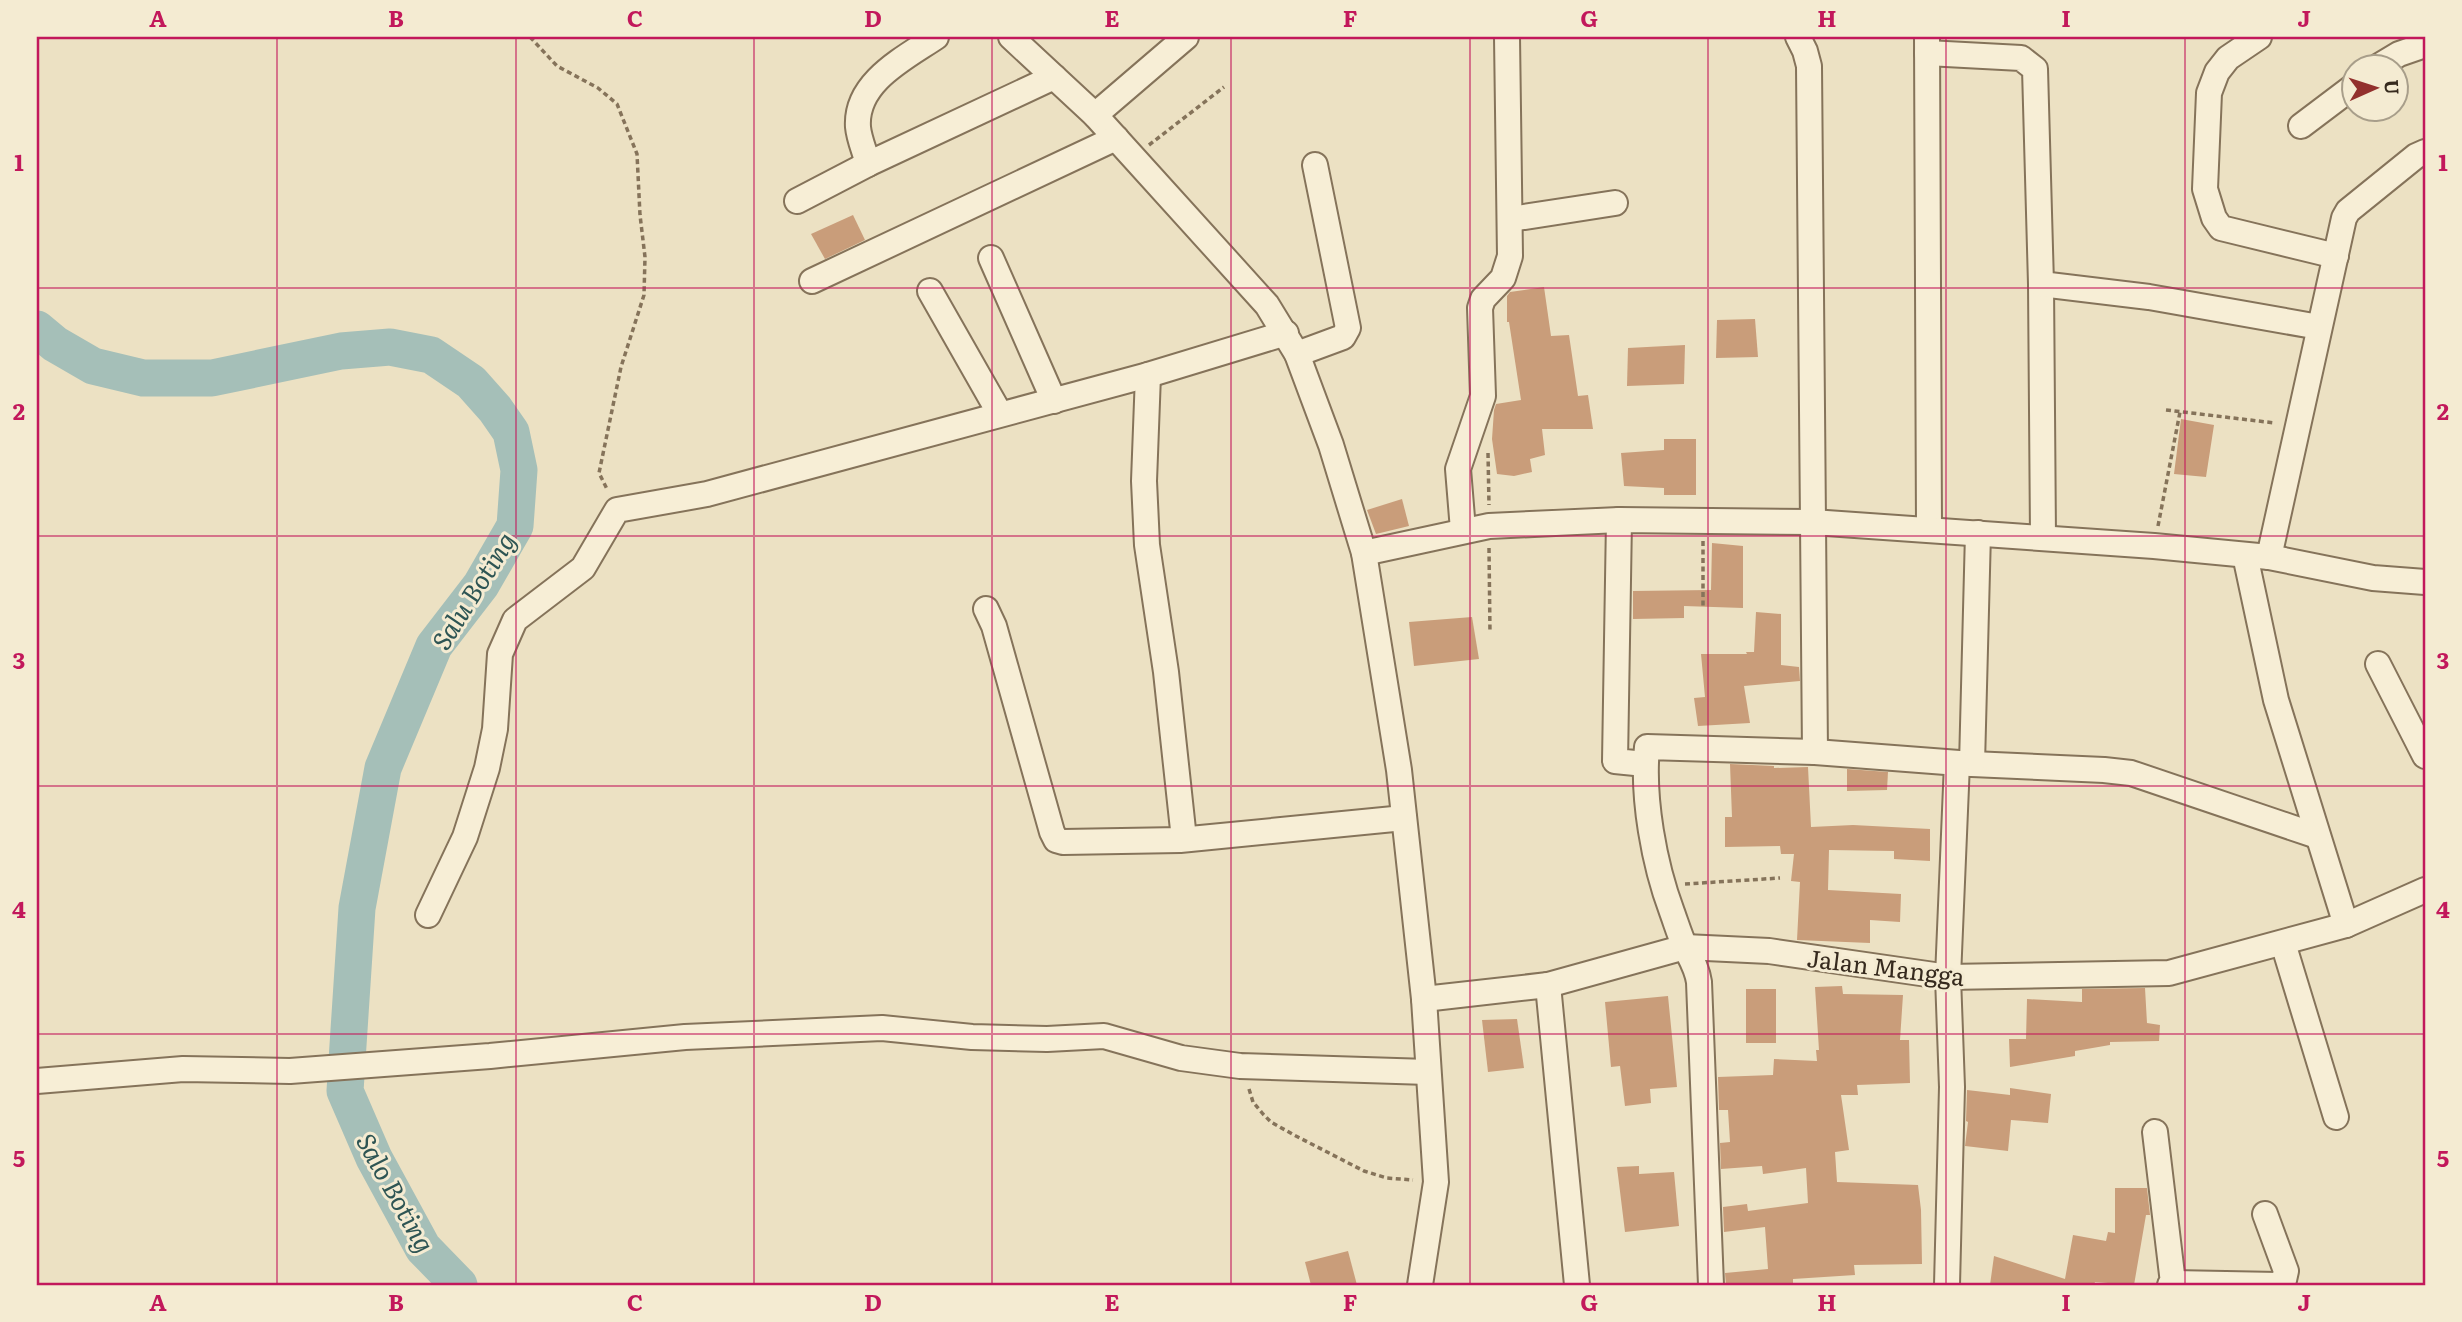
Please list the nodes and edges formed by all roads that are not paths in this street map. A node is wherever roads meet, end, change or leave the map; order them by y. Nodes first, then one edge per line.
1 (936, 37) edge
2 (1012, 37) edge
3 (1186, 37) edge
4 (1507, 37) edge
5 (1798, 37) edge
6 (2259, 37) edge
7 (1927, 45) edge
8 (2425, 45) edge
9 (2405, 52) edge
10 (1054, 77) junction
11 (2340, 97) edge
12 (1096, 115) junction
13 (2301, 126) dead end
14 (1116, 138) junction
15 (2425, 152) edge
16 (868, 164) junction
17 (1315, 165) dead end
18 (797, 201) dead end
19 (1615, 203) dead end
20 (1511, 219) junction
21 (2336, 256) junction
22 (991, 258) dead end
23 (812, 281) dead end
24 (2041, 284) junction
25 (930, 291) dead end
26 (2319, 327) junction
27 (1292, 343) junction
28 (1148, 375) junction
29 (1054, 401) junction
30 (1000, 414) junction
31 (1619, 520) junction
32 (1812, 522) junction
33 (1929, 529) junction
34 (1463, 530) junction
35 (1978, 533) junction
36 (2043, 537) junction
37 (1364, 554) junction
38 (2257, 556) junction
39 (2425, 582) edge
40 (986, 609) dead end
41 (2378, 664) dead end
42 (1815, 752) junction
43 (2425, 756) edge
44 (1964, 763) junction
45 (1645, 764) junction
46 (1404, 818) junction
47 (2317, 836) junction
48 (1184, 839) junction
49 (2425, 890) edge
50 (428, 915) dead end
51 (2346, 926) junction
52 (2283, 943) junction
53 (1685, 947) junction
54 (1948, 977) junction
55 (1548, 985) junction
56 (1424, 999) junction
57 (1428, 1072) junction
58 (37, 1080) edge
59 (2336, 1117) dead end
60 (2155, 1132) dead end
61 (2265, 1214) dead end
62 (2171, 1284) edge
63 (1420, 1285) edge
64 (1577, 1285) edge
65 (1712, 1285) edge
66 (1947, 1285) edge

1 - 16 street
2 - 10 street
3 - 12 street
4 - 20 street
5 - 32 street
6 - 21 street
7 - 24 street
7 - 33 street
8 - 9 street
10 - 12 street
10 - 16 street
11 - 13 street
12 - 14 street
14 - 23 street
14 - 27 street
15 - 21 street
16 - 18 street
17 - 27 street
19 - 20 street
20 - 34 street
21 - 26 street
22 - 29 street
24 - 26 street
24 - 36 street
25 - 30 street
26 - 38 street
27 - 28 street
27 - 37 street
28 - 29 street
28 - 48 street
29 - 30 street
30 - 50 street
31 - 32 street
31 - 34 street
31 - 45 street
32 - 33 street
32 - 42 street
33 - 35 street
34 - 37 street
35 - 36 street
35 - 44 street
36 - 38 street
37 - 46 street
38 - 39 street
38 - 47 street
40 - 48 street
41 - 43 street
42 - 44 street
42 - 45 street
44 - 47 street
44 - 54 street
45 - 53 street
46 - 48 street
46 - 56 street
47 - 51 street
49 - 51 street, Jalan Mangga
51 - 52 street, Jalan Mangga
52 - 54 street, Jalan Mangga
52 - 59 street
53 - 54 street, Jalan Mangga
53 - 55 street, Jalan Mangga
53 - 65 street
54 - 66 street
55 - 56 street, Jalan Mangga
55 - 64 street
56 - 57 street
57 - 58 street
57 - 63 street
60 - 62 street
61 - 62 street

